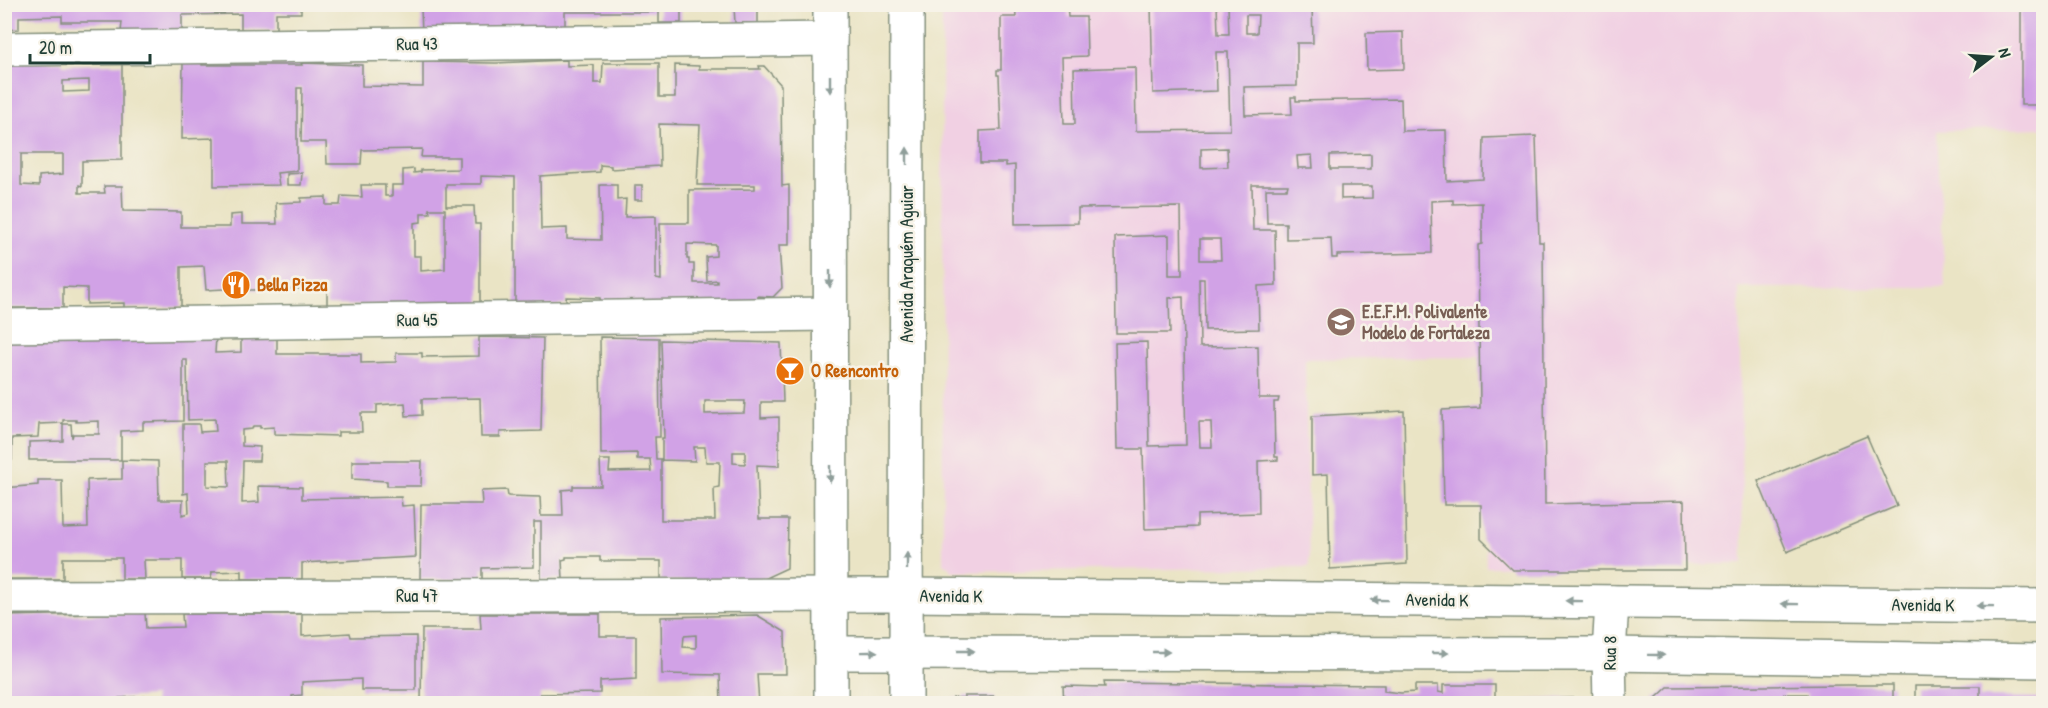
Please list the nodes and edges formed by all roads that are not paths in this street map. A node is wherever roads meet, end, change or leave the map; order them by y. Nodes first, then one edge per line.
1 (830, 4) edge
2 (907, 4) edge
3 (830, 39) junction
4 (4, 49) edge
5 (830, 314) junction
6 (4, 326) edge
7 (830, 595) junction
8 (907, 595) junction
9 (4, 597) edge
10 (1612, 602) junction
11 (2043, 606) edge
12 (908, 651) junction
13 (831, 652) junction
14 (1609, 654) junction
15 (2043, 661) edge
16 (831, 704) edge
17 (906, 704) edge
18 (1610, 704) edge

1 - 3 street
8 -> 2 street, Avenida Araquém Aguiar
3 - 4 street, Rua 43
3 -> 5 street
5 - 6 street, Rua 45
5 -> 7 street
7 - 8 street, Avenida K
7 - 9 street, Rua 47
7 - 13 street
10 -> 8 street, Avenida K
8 - 12 street, Avenida Araquém Aguiar
11 -> 10 street, Avenida K
10 - 14 street, Rua 8
13 -> 12 street
12 -> 14 street
12 - 17 street, Avenida Araquém Aguiar
13 - 16 street
14 -> 15 street
14 - 18 street, Rua 8

